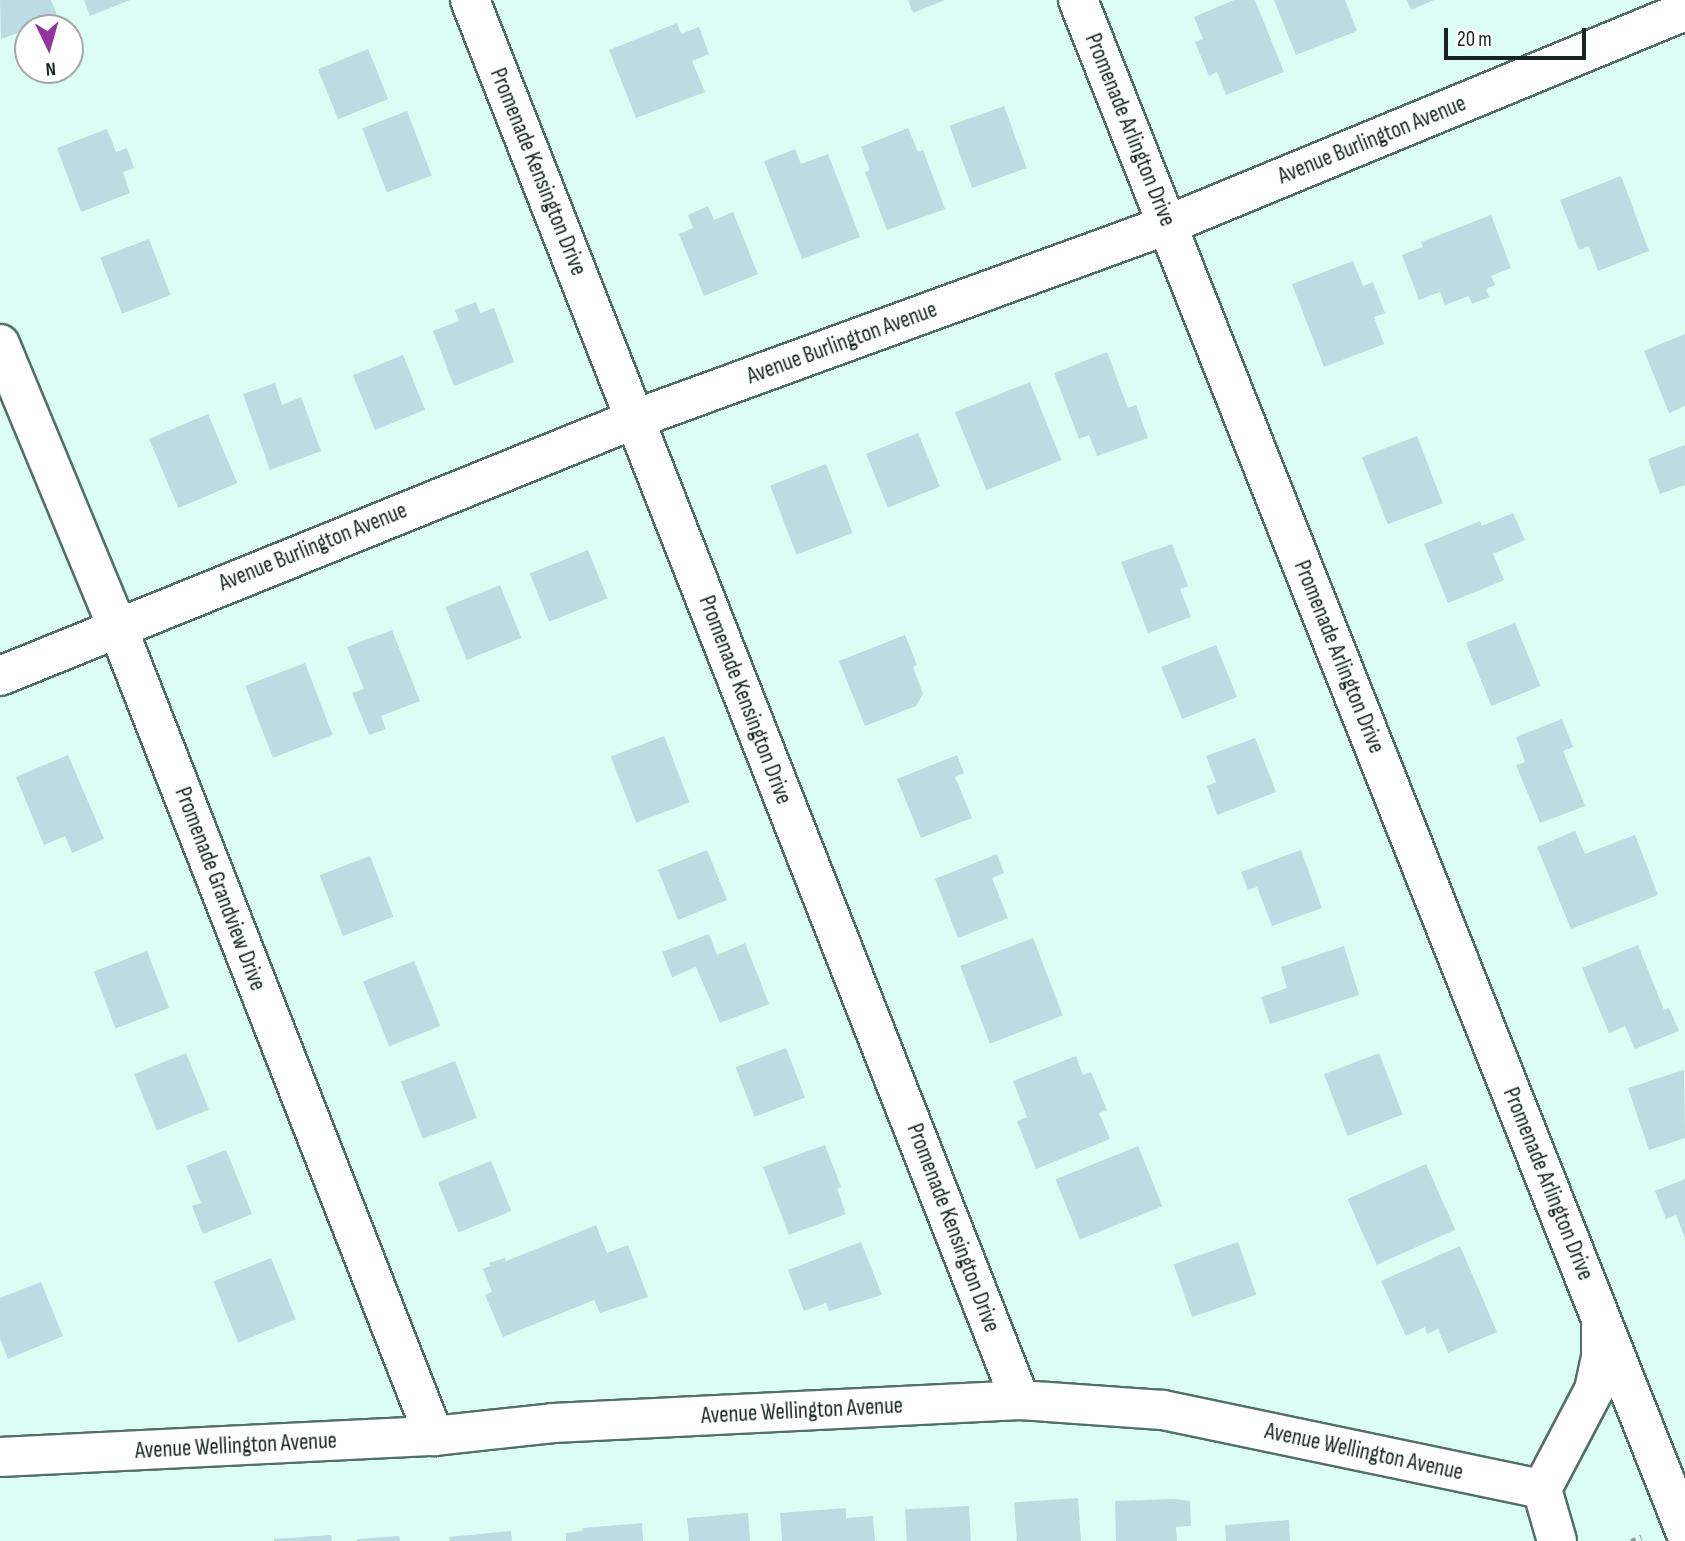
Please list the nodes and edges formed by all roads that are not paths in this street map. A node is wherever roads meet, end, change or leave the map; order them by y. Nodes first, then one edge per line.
1 (470, 0) edge
2 (1078, 0) edge
3 (1679, 0) edge
4 (1685, 12) edge
5 (1167, 225) junction
6 (0, 344) edge
7 (635, 419) junction
8 (117, 626) junction
9 (0, 676) edge
10 (1600, 1315) junction
11 (1020, 1400) junction
12 (434, 1436) junction
13 (0, 1457) edge
14 (1542, 1489) junction
15 (1685, 1531) edge
16 (1557, 1541) edge

1 - 7 street, Promenade Kensington Drive
2 - 5 street, Promenade Arlington Drive
3 - 4 street
4 - 5 street, Avenue Burlington Avenue
5 - 7 street, Avenue Burlington Avenue
5 - 10 street, Promenade Arlington Drive
6 - 8 street, Promenade Grandview Drive
7 - 8 street, Avenue Burlington Avenue
7 - 11 street, Promenade Kensington Drive
8 - 9 street, Avenue Burlington Avenue
8 - 12 street, Promenade Grandview Drive
10 - 14 street, Promenade Arlington Drive
10 - 15 street, Promenade Arlington Drive
11 - 12 street, Avenue Wellington Avenue
11 - 14 street, Avenue Wellington Avenue
12 - 13 street, Avenue Wellington Avenue
14 - 16 street

